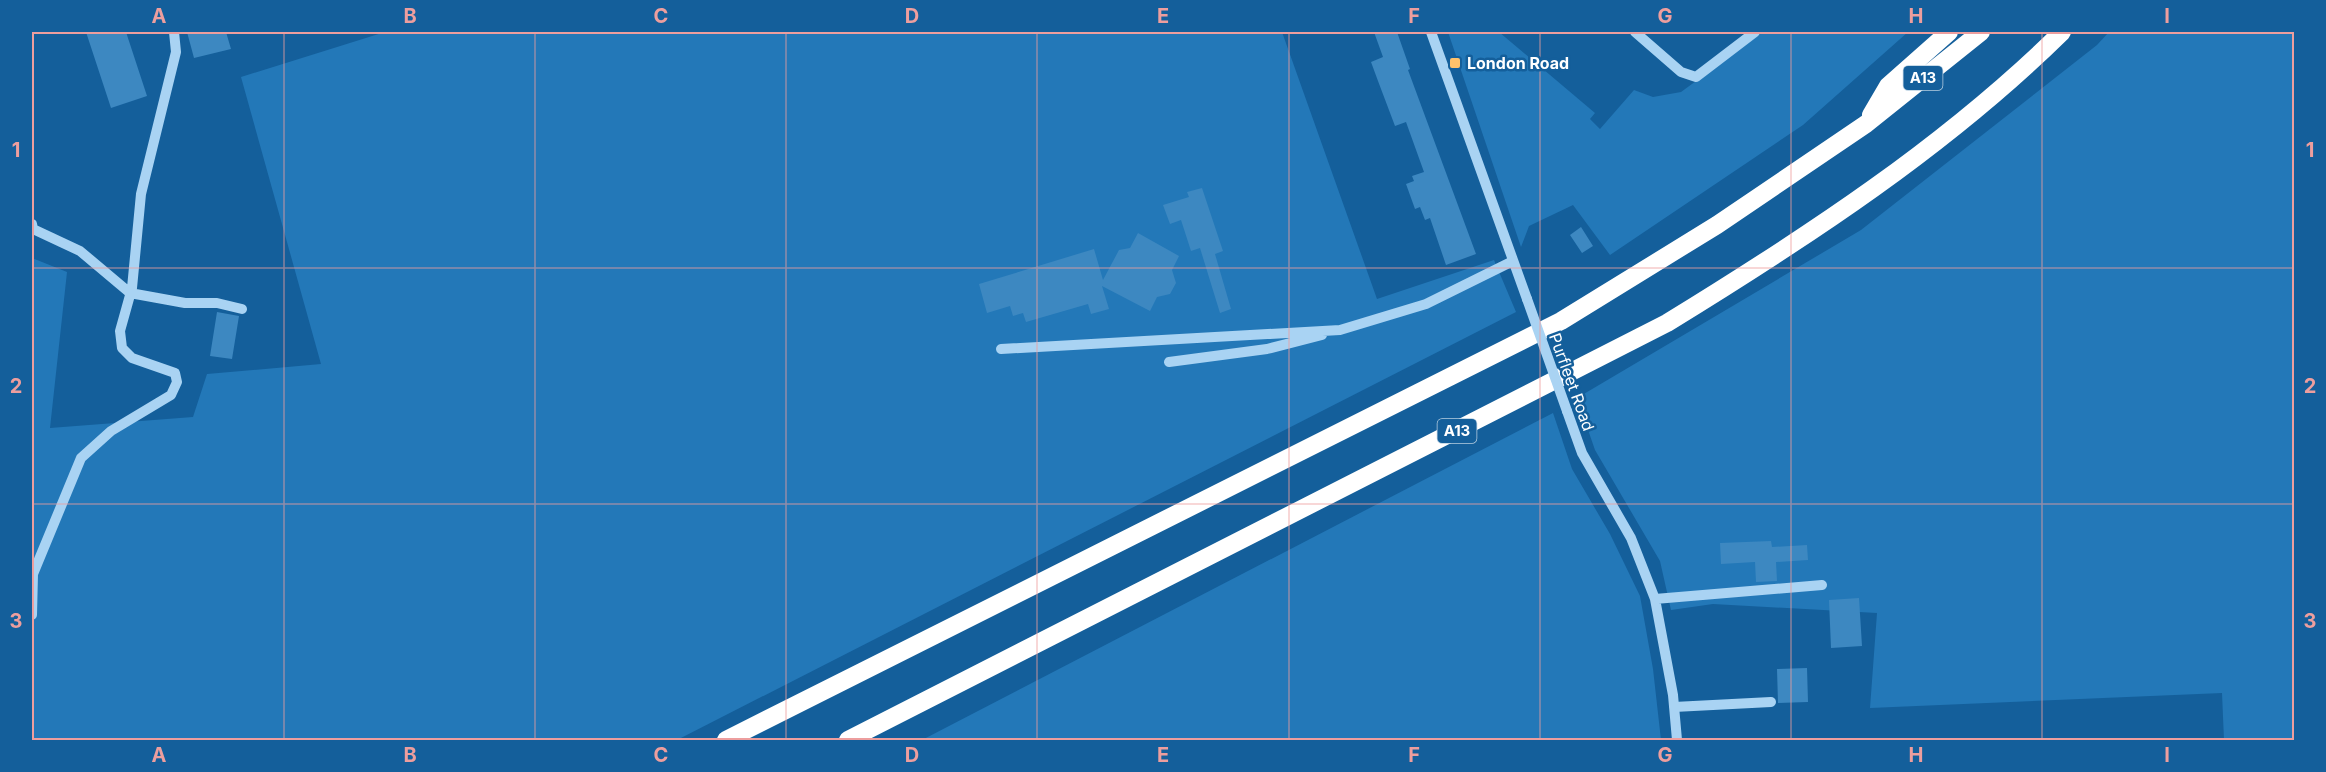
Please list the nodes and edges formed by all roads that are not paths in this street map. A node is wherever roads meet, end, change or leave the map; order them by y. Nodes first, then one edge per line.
1 (174, 32) edge
2 (1431, 32) edge
3 (1635, 32) edge
4 (1755, 32) edge
5 (1949, 32) edge
6 (1981, 32) edge
7 (2062, 32) edge
8 (1866, 124) junction
9 (32, 224) edge
10 (1513, 261) junction
11 (130, 293) junction
12 (242, 309) dead end
13 (1340, 330) junction
14 (1001, 349) dead end
15 (1169, 362) dead end
16 (1822, 585) dead end
17 (1656, 599) junction
18 (32, 615) edge
19 (1771, 702) dead end
20 (1674, 707) junction
21 (726, 741) edge
22 (848, 741) edge
23 (1677, 741) edge

1 - 11 street
2 - 10 street, Purfleet Road
3 - 4 street
5 - 8 highway
6 - 8 highway, A13
7 - 22 highway, A13
8 - 21 highway, A13
9 - 11 street
10 - 13 street
10 - 17 street, Purfleet Road, bridge
11 - 12 street
11 - 18 street
13 - 14 street
13 - 15 street
16 - 17 street
17 - 20 street, Purfleet Road
19 - 20 street
20 - 23 street, Purfleet Road

